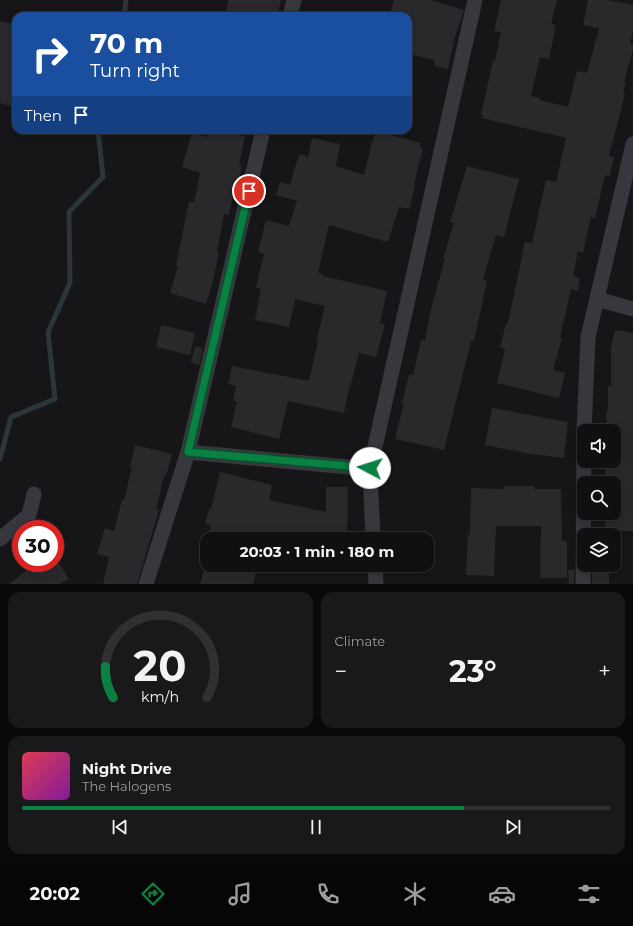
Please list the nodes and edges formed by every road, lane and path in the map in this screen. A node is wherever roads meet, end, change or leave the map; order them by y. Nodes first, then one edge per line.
1 (294, 0) edge
2 (475, 0) edge
3 (291, 12) edge
4 (262, 134) edge
5 (633, 144) edge
6 (629, 179) edge
7 (597, 299) junction
8 (633, 309) edge
9 (584, 424) edge
10 (188, 452) junction
11 (370, 468) junction
12 (584, 468) edge
13 (34, 494) dead end
14 (373, 532) edge
15 (0, 539) edge
16 (375, 572) edge
17 (146, 584) edge
18 (376, 584) edge
19 (583, 584) edge

1 - 3 street
2 - 11 street
4 - 10 street
5 - 6 street
6 - 7 street
7 - 8 street
7 - 9 street
10 - 11 street
10 - 17 street
11 - 14 street
12 - 19 street
13 - 15 street
16 - 18 street

